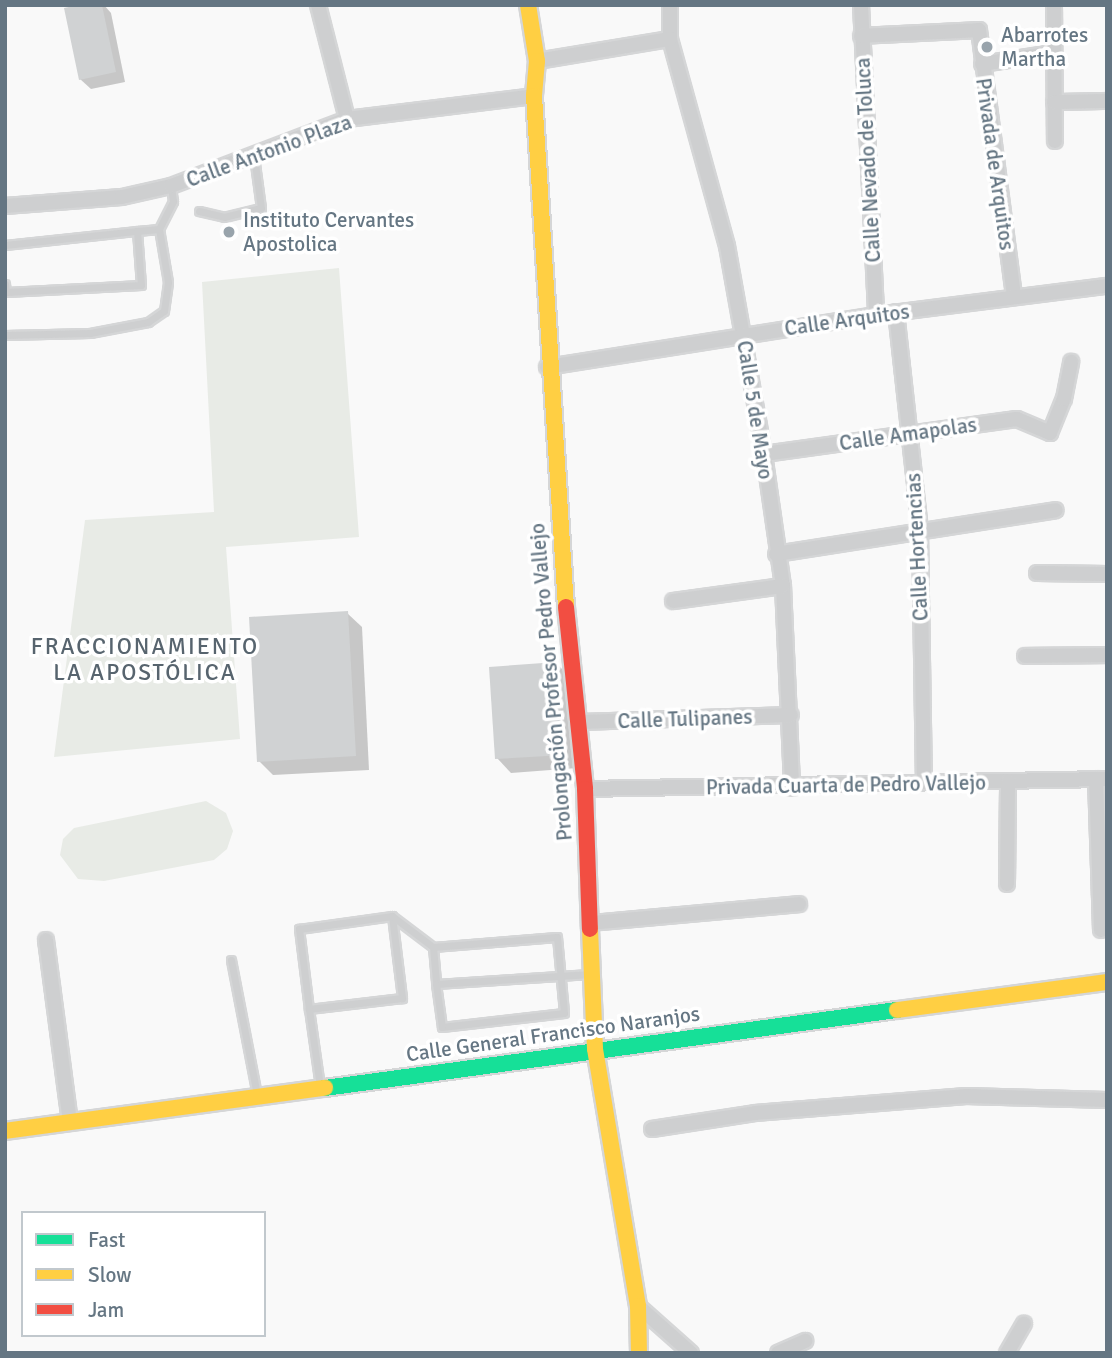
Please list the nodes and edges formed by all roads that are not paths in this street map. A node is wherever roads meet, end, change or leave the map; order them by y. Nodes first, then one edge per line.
1 (318, 5) edge
2 (528, 5) edge
3 (670, 5) edge
4 (862, 5) edge
5 (1054, 5) edge
6 (861, 36) junction
7 (670, 40) junction
8 (1053, 53) junction
9 (537, 61) junction
10 (982, 64) junction
11 (534, 96) junction
12 (1107, 101) edge
13 (1054, 102) junction
14 (347, 119) junction
15 (1055, 141) dead end
16 (254, 156) junction
17 (171, 186) junction
18 (5, 205) edge
19 (199, 211) dead end
20 (159, 229) junction
21 (137, 231) junction
22 (5, 245) edge
23 (5, 284) edge
24 (1107, 286) edge
25 (6, 292) edge
26 (1014, 297) junction
27 (896, 312) junction
28 (876, 315) junction
29 (5, 335) edge
30 (743, 335) junction
31 (1071, 362) dead end
32 (547, 367) junction
33 (910, 434) junction
34 (764, 454) junction
35 (1056, 510) dead end
36 (919, 531) junction
37 (776, 554) junction
38 (1037, 573) dead end
39 (1107, 574) edge
40 (783, 586) junction
41 (673, 601) dead end
42 (1107, 655) edge
43 (1025, 656) dead end
44 (791, 715) junction
45 (580, 722) junction
46 (1101, 779) edge
47 (1008, 781) junction
48 (924, 782) junction
49 (792, 788) junction
50 (585, 789) junction
51 (1007, 884) dead end
52 (799, 904) dead end
53 (392, 916) junction
54 (591, 923) junction
55 (1101, 930) dead end
56 (46, 940) dead end
57 (433, 947) junction
58 (231, 960) dead end
59 (591, 974) junction
60 (562, 976) junction
61 (1107, 982) edge
62 (436, 984) junction
63 (309, 1009) junction
64 (595, 1049) junction
65 (320, 1086) junction
66 (257, 1095) junction
67 (1107, 1100) edge
68 (70, 1122) junction
69 (653, 1129) dead end
70 (5, 1131) edge
71 (638, 1306) junction
72 (1024, 1324) dead end
73 (804, 1341) dead end
74 (639, 1353) edge
75 (691, 1353) edge
76 (778, 1353) edge
77 (1007, 1353) edge

1 - 14 street
2 - 9 street, Prolongación Profesor Pedro Vallejo
3 - 7 street, Calle 5 de Mayo
4 - 6 street, Calle Nevado de Toluca
5 - 8 street
6 - 10 street, Privada de Arquitos
6 - 28 street, Calle Nevado de Toluca
7 - 9 street
7 - 30 street, Calle 5 de Mayo
8 - 10 street
8 - 13 street
9 - 11 street, Prolongación Profesor Pedro Vallejo
10 - 26 street, Privada de Arquitos
11 - 14 street, Calle Antonio Plaza
11 - 32 street, Prolongación Profesor Pedro Vallejo
12 - 13 street
13 - 15 street
14 - 16 street, Calle Antonio Plaza
16 - 17 street, Calle Antonio Plaza
16 - 19 lane
17 - 18 street, Calle Antonio Plaza
17 - 20 lane
20 - 21 lane
20 - 29 lane
21 - 22 lane
21 - 25 lane
23 - 25 lane
24 - 26 street, Calle Arquitos
26 - 27 street, Calle Arquitos
27 - 28 street, Calle Arquitos
27 - 33 street, Calle Hortencias
28 - 30 street, Calle Arquitos
30 - 32 street, Calle Arquitos
30 - 34 street, Calle 5 de Mayo
31 - 33 street, Calle Amapolas
32 - 45 street, Prolongación Profesor Pedro Vallejo
33 - 34 street, Calle Amapolas
33 - 36 street, Calle Hortencias
34 - 37 street, Calle 5 de Mayo
35 - 36 street
36 - 37 street
36 - 48 street, Calle Hortencias
37 - 40 street, Calle 5 de Mayo
38 - 39 street
40 - 41 street
40 - 44 street, Calle 5 de Mayo
42 - 43 street
44 - 45 street, Calle Tulipanes
44 - 49 street, Calle 5 de Mayo
45 - 50 street, Prolongación Profesor Pedro Vallejo
46 - 47 street, Privada Cuarta de Pedro Vallejo
46 - 55 street
47 - 48 street, Privada Cuarta de Pedro Vallejo
47 - 51 street
48 - 49 street, Privada Cuarta de Pedro Vallejo
49 - 50 street, Privada Cuarta de Pedro Vallejo
50 - 54 street, Prolongación Profesor Pedro Vallejo
52 - 54 street
53 - 57 lane
53 - 63 lane
53 - 63 lane
54 - 59 street, Prolongación Profesor Pedro Vallejo
56 - 68 street
57 - 60 lane
57 - 62 lane
58 - 66 lane
59 - 60 lane
59 - 64 street, Prolongación Profesor Pedro Vallejo
60 - 62 lane
60 - 62 lane
61 - 64 street, Calle General Francisco Naranjos
63 - 65 lane
64 - 65 street, Calle General Francisco Naranjos
64 - 71 street, Prolongación Profesor Pedro Vallejo
65 - 66 street, Calle General Francisco Naranjos
66 - 68 street, Calle General Francisco Naranjos
67 - 69 street
68 - 70 street, Calle General Francisco Naranjos
71 - 74 street, Prolongación Profesor Pedro Vallejo
71 - 75 street
72 - 77 street
73 - 76 street

